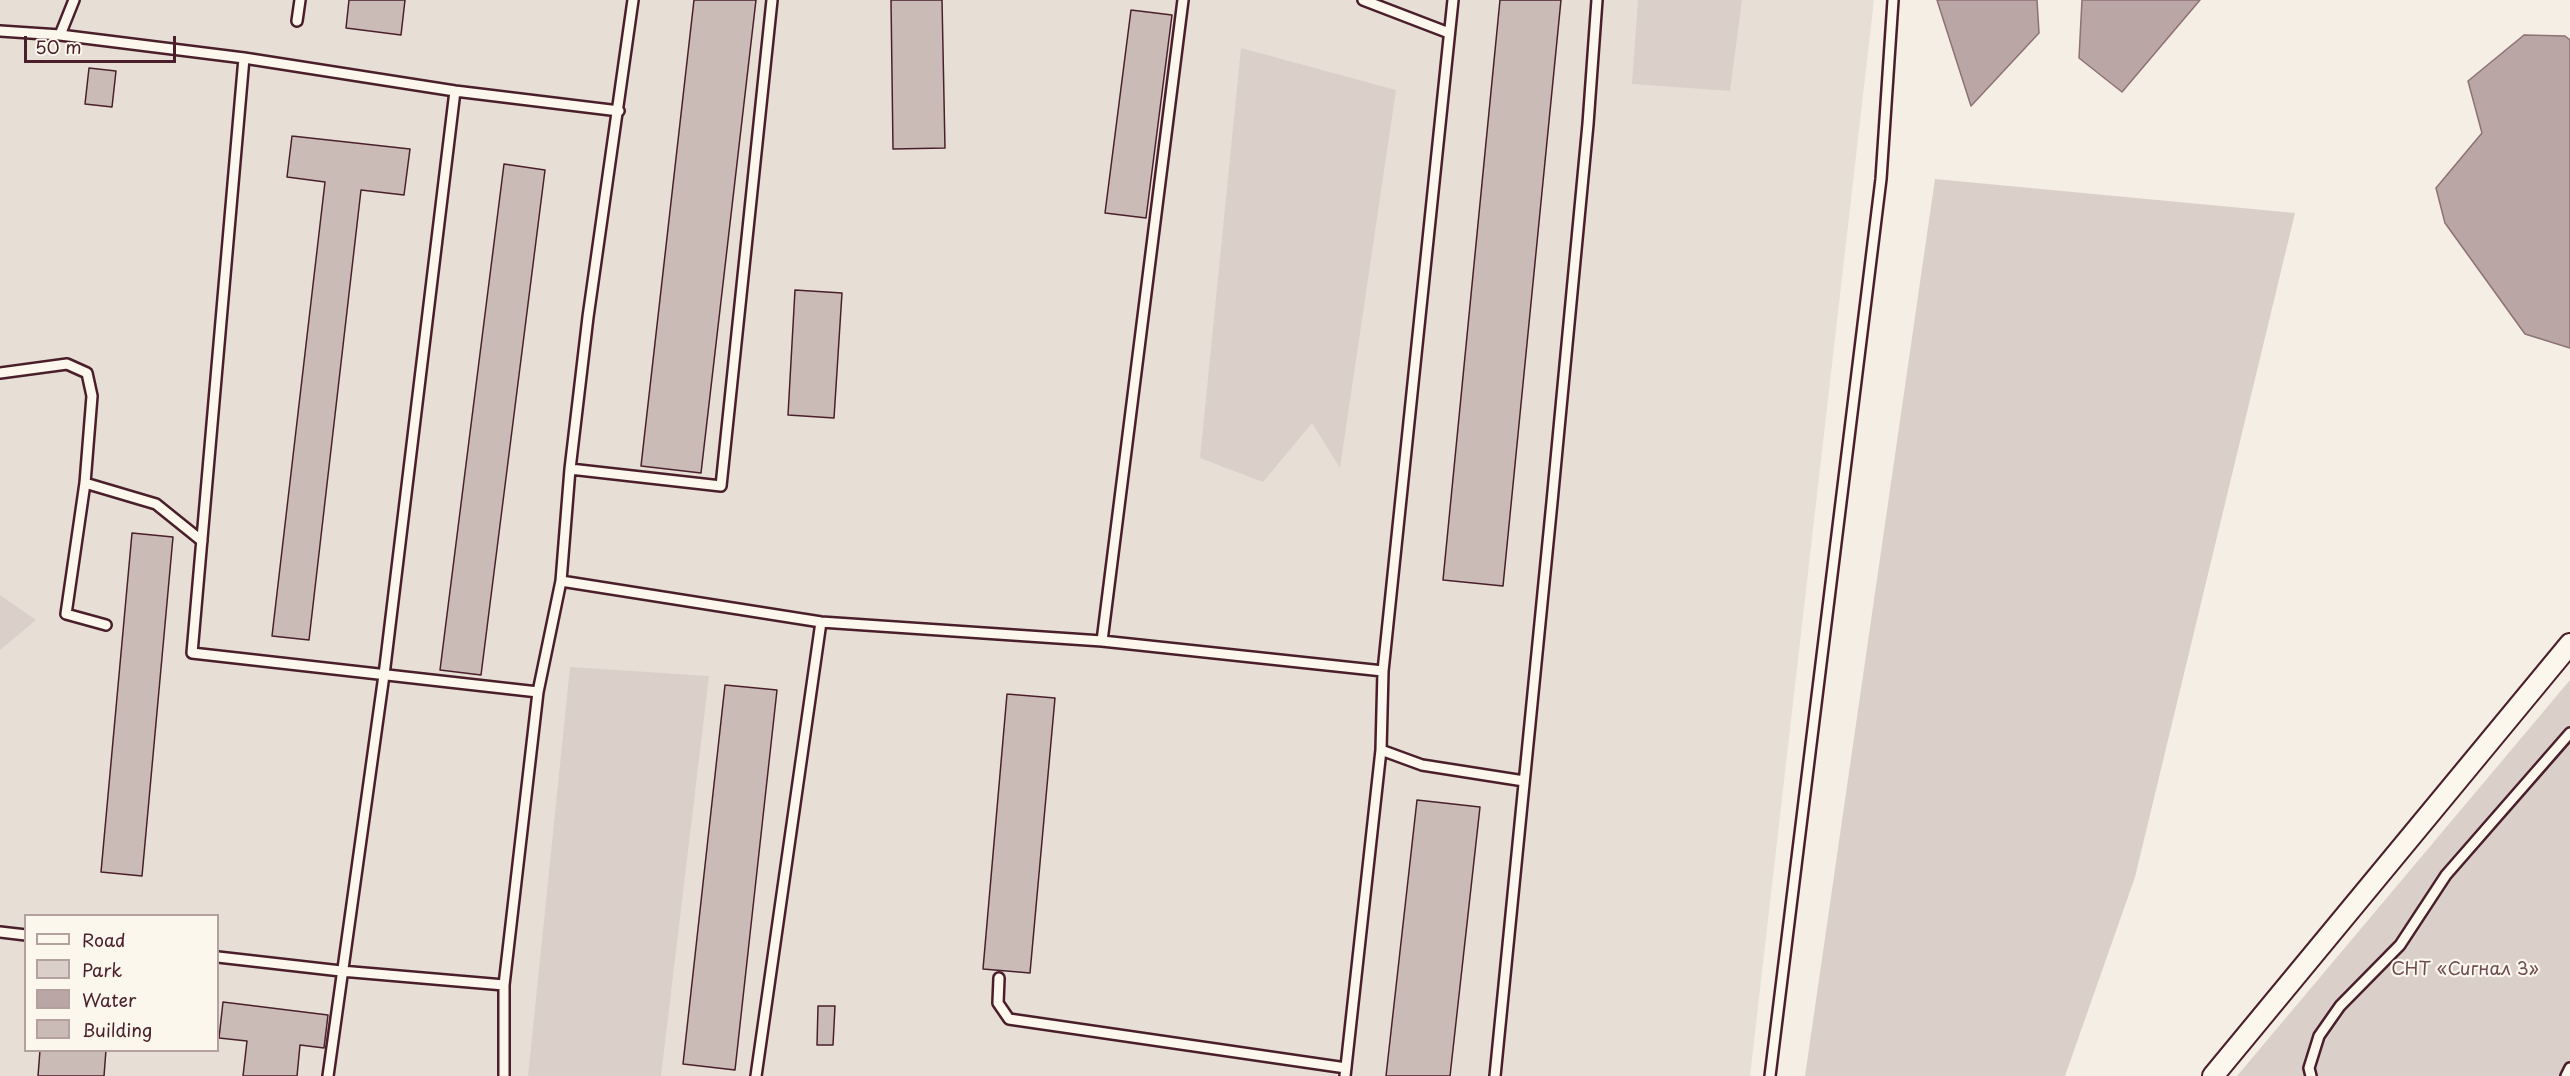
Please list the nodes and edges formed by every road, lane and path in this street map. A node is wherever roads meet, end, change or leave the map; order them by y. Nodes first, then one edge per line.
1 (74, 0) edge
2 (300, 0) edge
3 (633, 0) edge
4 (772, 0) edge
5 (1183, 0) edge
6 (1363, 0) edge
7 (1453, 0) edge
8 (1597, 0) edge
9 (1893, 0) edge
10 (297, 21) dead end
11 (0, 31) edge
12 (1449, 33) junction
13 (60, 35) junction
14 (244, 58) junction
15 (455, 91) junction
16 (619, 111) junction
17 (0, 373) edge
18 (570, 469) junction
19 (85, 483) junction
20 (202, 540) junction
21 (561, 581) junction
22 (821, 622) junction
23 (106, 625) dead end
24 (1102, 640) junction
25 (2570, 644) edge
26 (1383, 671) junction
27 (384, 675) junction
28 (538, 692) junction
29 (2570, 733) edge
30 (1381, 750) junction
31 (1524, 781) junction
32 (0, 932) edge
33 (24, 935) edge
34 (219, 957) edge
35 (341, 971) junction
36 (999, 978) dead end
37 (504, 985) junction
38 (2570, 1068) edge
39 (1346, 1072) edge
40 (328, 1076) edge
41 (504, 1076) edge
42 (756, 1076) edge
43 (1495, 1076) edge
44 (1770, 1076) edge
45 (2213, 1076) edge
46 (2311, 1076) edge
47 (2566, 1076) edge

1 - 13 lane
2 - 10 lane
3 - 16 lane
4 - 18 lane
5 - 24 lane
6 - 12 lane
7 - 12 lane
8 - 31 lane
9 - 44 lane
11 - 13 lane
12 - 26 lane
13 - 14 lane
14 - 15 lane
14 - 20 lane
15 - 16 lane
15 - 27 lane
16 - 18 lane
17 - 19 lane
18 - 21 lane
19 - 20 lane
19 - 23 lane
20 - 27 lane
21 - 22 lane
21 - 28 lane
22 - 24 lane
22 - 42 lane
24 - 26 lane
25 - 45 street
26 - 30 lane
27 - 28 lane
27 - 35 lane
28 - 37 lane
29 - 46 lane
30 - 31 lane
30 - 39 lane
31 - 43 lane
32 - 33 lane
34 - 35 lane
35 - 37 lane
35 - 40 lane
36 - 39 lane
37 - 41 lane
38 - 47 lane

